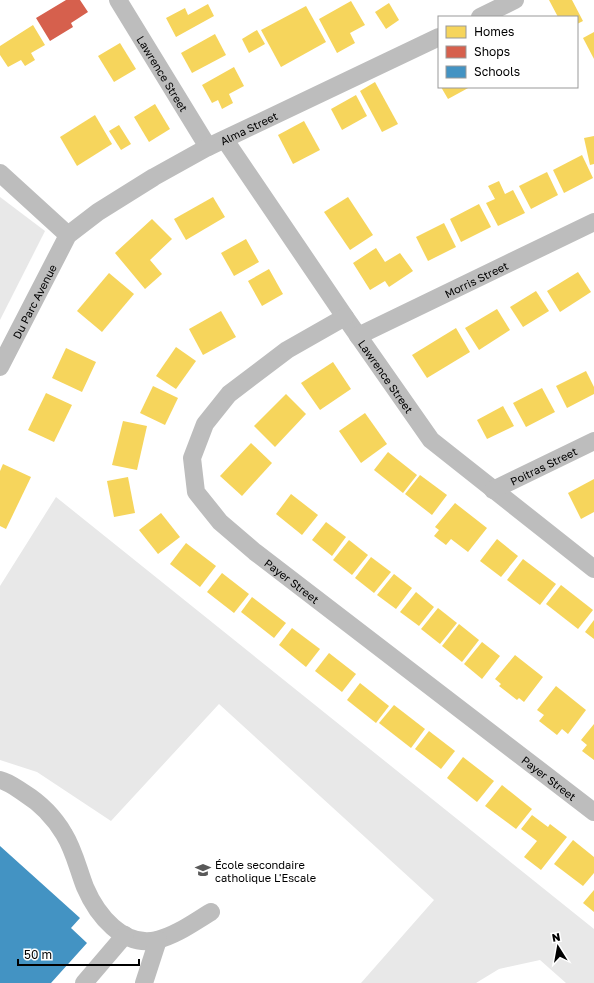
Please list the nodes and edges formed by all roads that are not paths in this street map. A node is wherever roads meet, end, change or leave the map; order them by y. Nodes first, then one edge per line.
1 (118, 0) edge
2 (515, 0) edge
3 (482, 16) edge
4 (438, 37) edge
5 (225, 140) junction
6 (208, 147) junction
7 (1, 175) edge
8 (594, 222) edge
9 (68, 235) junction
10 (345, 317) junction
11 (358, 336) junction
12 (0, 367) edge
13 (594, 441) edge
14 (493, 490) junction
15 (594, 569) edge
16 (0, 780) edge
17 (594, 812) edge
18 (211, 912) dead end
19 (125, 935) junction
20 (158, 940) junction
21 (84, 983) edge
22 (144, 983) edge

1 - 6 street, Lawrence Street
2 - 3 street
4 - 5 street, Alma Street
5 - 6 street, Alma Street
5 - 10 street, Lawrence Street
6 - 9 street, Alma Street
7 - 9 street
8 - 11 street, Morris Street
9 - 12 street, Du Parc Avenue
10 - 11 street, Lawrence Street
10 - 17 street, Payer Street
11 - 14 street, Lawrence Street
13 - 14 street, Poitras Street
14 - 15 street, Lawrence Street
16 - 19 street
18 - 20 street
19 - 20 street
19 - 21 street
20 - 22 street

